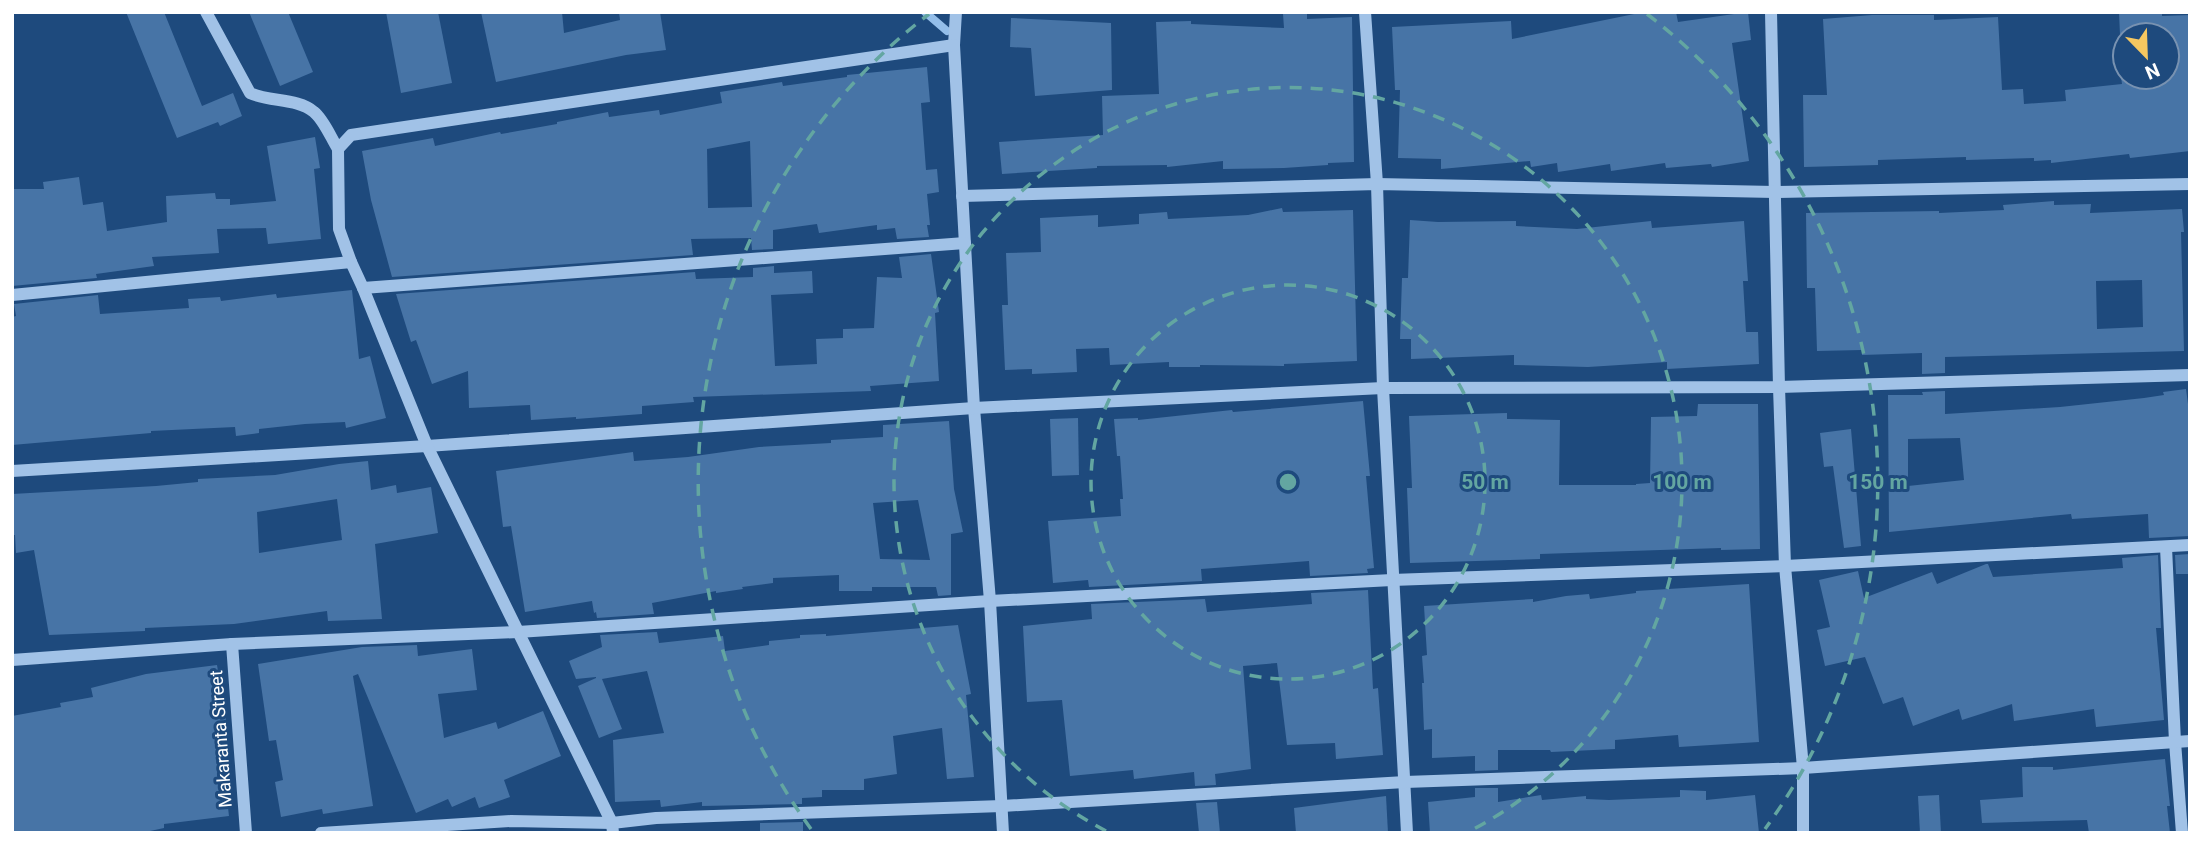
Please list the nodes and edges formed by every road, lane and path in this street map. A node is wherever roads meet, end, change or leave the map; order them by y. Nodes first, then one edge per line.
1 (206, 12) edge
2 (956, 12) edge
3 (1365, 12) edge
4 (1771, 12) edge
5 (954, 45) junction
6 (338, 149) junction
7 (1377, 184) junction
8 (2190, 184) edge
9 (1775, 192) junction
10 (962, 196) junction
11 (965, 243) junction
12 (351, 262) junction
13 (363, 288) junction
14 (12, 295) edge
15 (2190, 375) edge
16 (1383, 387) junction
17 (1779, 387) junction
18 (974, 408) junction
19 (427, 446) junction
20 (12, 471) edge
21 (2190, 545) edge
22 (2166, 547) junction
23 (1786, 566) junction
24 (1392, 580) junction
25 (990, 601) junction
26 (518, 632) junction
27 (232, 643) junction
28 (12, 660) edge
29 (2190, 741) edge
30 (2175, 742) junction
31 (1802, 768) junction
32 (1405, 782) junction
33 (1002, 806) junction
34 (612, 828) edge
35 (246, 833) edge
36 (321, 833) edge
37 (1003, 833) edge
38 (1407, 833) edge
39 (1803, 833) edge
40 (2182, 833) edge

1 - 6 street
2 - 5 street
3 - 7 street
4 - 9 street
5 - 6 street
5 - 10 street
6 - 12 street
7 - 9 street
7 - 10 street
7 - 16 street
8 - 9 street
9 - 17 street
10 - 11 street
11 - 13 street
11 - 18 street
12 - 13 street
12 - 14 street
13 - 19 street
15 - 17 street
16 - 17 street
16 - 18 street
16 - 24 street
17 - 23 street
18 - 19 street
18 - 25 street
19 - 20 street
19 - 26 street
21 - 22 street
22 - 23 street
22 - 30 street
23 - 24 street
23 - 31 street
24 - 25 street
24 - 32 street
25 - 26 street
25 - 33 street
26 - 27 street
26 - 34 street
27 - 28 street
27 - 35 street, Makaranta Street
29 - 30 street
30 - 31 street
30 - 40 street
31 - 32 street
31 - 39 street
32 - 33 street
32 - 38 street
33 - 34 street
33 - 37 street
34 - 36 street

